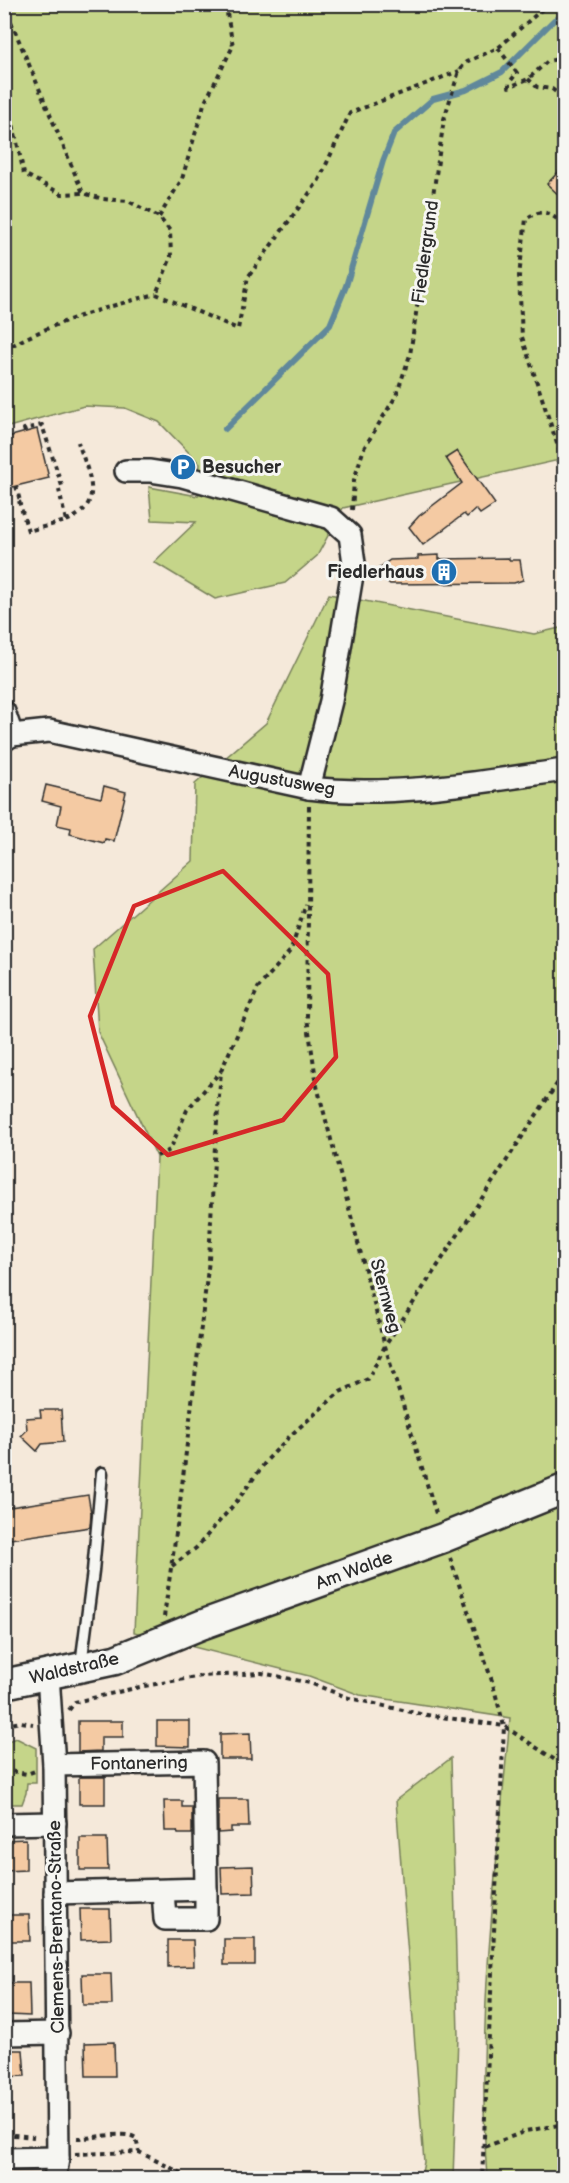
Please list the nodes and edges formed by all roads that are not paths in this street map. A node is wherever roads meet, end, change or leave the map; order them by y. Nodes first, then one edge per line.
1 (126, 471) dead end
2 (4, 712) edge
3 (8, 738) edge
4 (564, 770) edge
5 (309, 788) junction
6 (102, 1473) dead end
7 (564, 1489) edge
8 (153, 1645) joint
9 (81, 1668) junction
10 (48, 1676) junction
11 (4, 1684) edge
12 (54, 1765) junction
13 (55, 1823) junction
14 (4, 1824) edge
15 (163, 1890) junction
16 (206, 1890) junction
17 (55, 1893) junction
18 (58, 2033) junction
19 (4, 2034) edge
20 (57, 2158) edge
21 (4, 2159) edge

1 - 5 street
2 - 3 street
3 - 5 street, Augustusweg
4 - 5 street, Augustusweg
6 - 9 lane
7 - 8 street, Am Walde
8 - 9 street, Waldstraße
9 - 10 street, Waldstraße
10 - 11 street, Waldstraße
10 - 12 street, Clemens-Brentano-Straße
12 - 13 street, Clemens-Brentano-Straße
12 - 16 street, Fontanering
13 - 14 street
13 - 17 street, Clemens-Brentano-Straße
15 - 16 street
15 - 16 street, Fontanering
15 - 17 street
17 - 18 street, Clemens-Brentano-Straße
18 - 19 street
18 - 20 street, Clemens-Brentano-Straße
20 - 21 street

